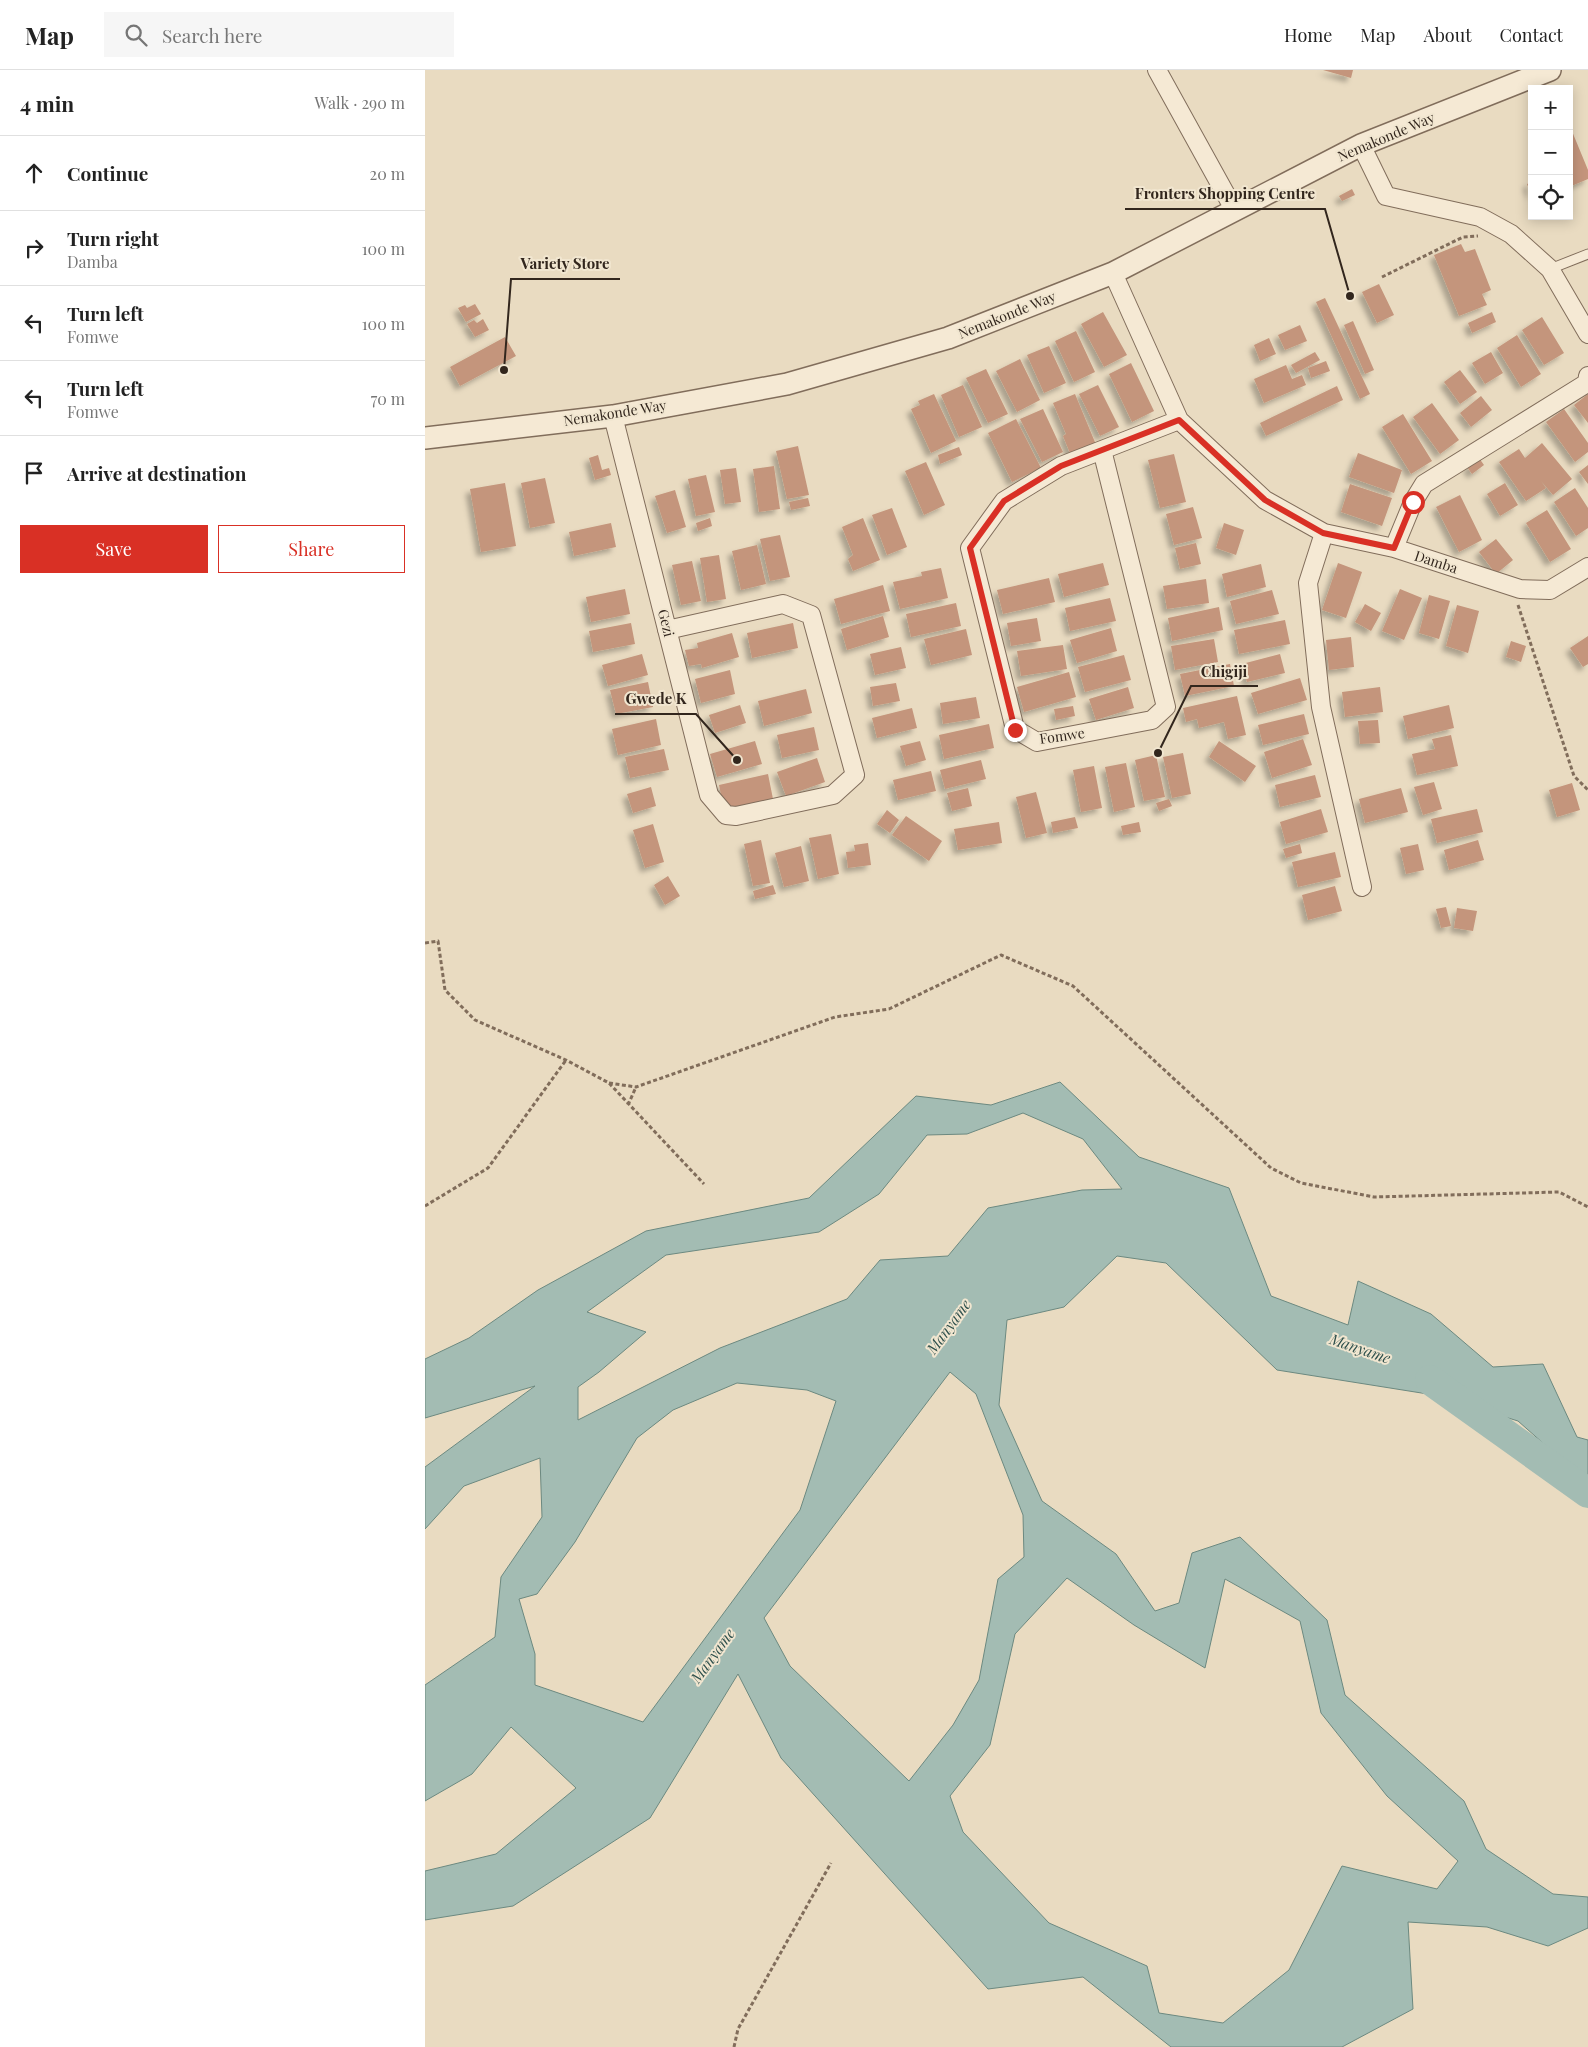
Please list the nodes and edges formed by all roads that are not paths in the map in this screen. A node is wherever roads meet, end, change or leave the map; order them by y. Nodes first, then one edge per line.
1 (1157, 70) edge
2 (1550, 70) edge
3 (1361, 145) junction
4 (1235, 211) junction
5 (1588, 254) edge
6 (1550, 269) junction
7 (1113, 273) junction
8 (1588, 334) edge
9 (1588, 376) edge
10 (613, 416) junction
11 (1179, 420) junction
12 (425, 438) edge
13 (1102, 450) junction
14 (1323, 533) junction
15 (1394, 548) junction
16 (1588, 567) edge
17 (667, 630) junction
18 (1362, 887) dead end

1 - 4 street
2 - 3 street, Nemakonde Way
3 - 4 street, Nemakonde Way
3 - 6 street
4 - 7 street, Nemakonde Way
5 - 6 lane
6 - 8 street
7 - 10 street, Nemakonde Way
7 - 11 street, Damba
9 - 15 street
10 - 12 street, Nemakonde Way
10 - 17 street, Gezi
11 - 13 street, Fomwe
11 - 14 street, Damba
13 - 13 street, Fomwe
14 - 15 street, Damba
14 - 18 street
15 - 16 street, Damba
17 - 17 street, Gezi

